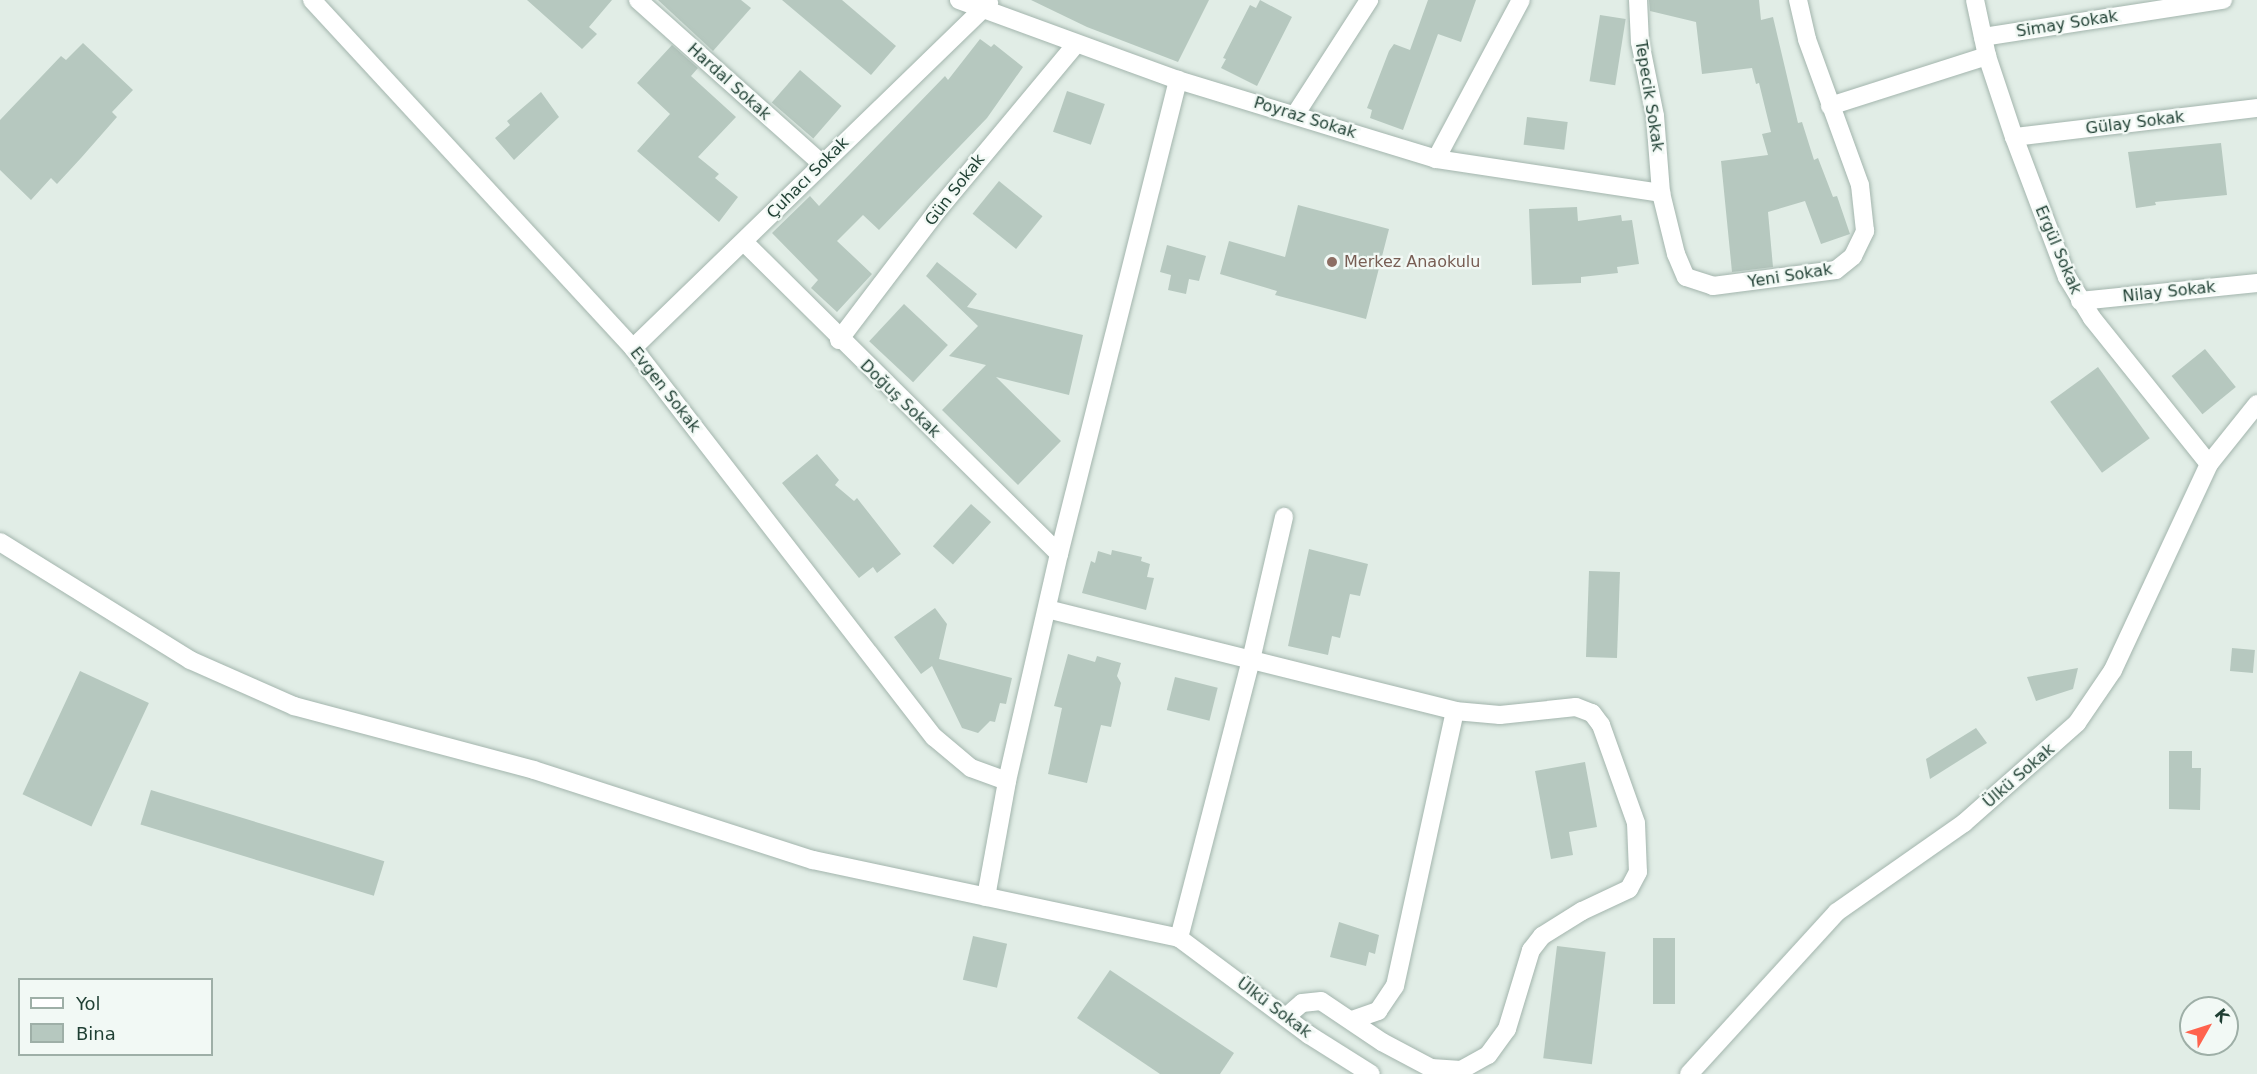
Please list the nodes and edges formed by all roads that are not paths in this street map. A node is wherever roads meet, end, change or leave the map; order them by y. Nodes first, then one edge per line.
1 (638, 0) edge
2 (959, 0) edge
3 (1369, 0) edge
4 (1521, 0) edge
5 (1638, 0) edge
6 (1798, 0) edge
7 (1975, 0) edge
8 (2223, 0) edge
9 (316, 1) edge
10 (987, 4) edge
11 (1983, 37) junction
12 (1076, 44) junction
13 (1987, 56) junction
14 (1178, 80) junction
15 (1830, 105) junction
16 (2257, 108) edge
17 (1295, 115) junction
18 (2014, 137) junction
19 (1436, 159) junction
20 (820, 163) junction
21 (1661, 193) junction
22 (744, 242) junction
23 (2257, 283) edge
24 (2080, 301) junction
25 (839, 340) junction
26 (633, 348) junction
27 (2257, 404) edge
28 (2209, 464) junction
29 (1284, 517) dead end
30 (0, 542) edge
31 (1059, 554) junction
32 (1047, 609) junction
33 (1251, 660) junction
34 (1455, 711) junction
35 (1007, 781) junction
36 (986, 897) junction
37 (1179, 938) junction
38 (1286, 1017) junction
39 (1352, 1020) junction
40 (1371, 1074) edge
41 (1689, 1074) edge

1 - 20 street, Hardal Sokak
2 - 10 street, Poyraz Sokak
3 - 17 street
4 - 19 street
5 - 21 street, Tepecik Sokak
6 - 15 street, Yeni Sokak
7 - 11 street, Ergül Sokak
8 - 11 street, Simay Sokak
9 - 26 street, Evgen Sokak
10 - 12 street, Poyraz Sokak
10 - 20 street, Çuhacı Sokak
11 - 13 street, Ergül Sokak
12 - 14 street, Poyraz Sokak
12 - 25 street, Gün Sokak
13 - 15 street
13 - 18 street, Ergül Sokak
14 - 17 street, Poyraz Sokak
14 - 31 street
15 - 21 street, Yeni Sokak
16 - 18 street, Gülay Sokak
17 - 19 street, Poyraz Sokak
18 - 24 street, Ergül Sokak
19 - 21 street, Poyraz Sokak
20 - 22 street, Çuhacı Sokak
22 - 25 street, Doğuş Sokak
22 - 26 street, Çuhacı Sokak
23 - 24 street, Nilay Sokak
24 - 28 street, Ergül Sokak
25 - 31 street, Doğuş Sokak
26 - 35 street, Evgen Sokak
27 - 28 street, Ülkü Sokak
28 - 41 street, Ülkü Sokak
29 - 33 street
30 - 36 street
31 - 32 street
32 - 33 street
32 - 35 street
33 - 34 street
33 - 37 street
34 - 39 street
34 - 39 street
35 - 36 street
36 - 37 street
37 - 38 street, Ülkü Sokak
38 - 39 street
38 - 40 street, Ülkü Sokak

